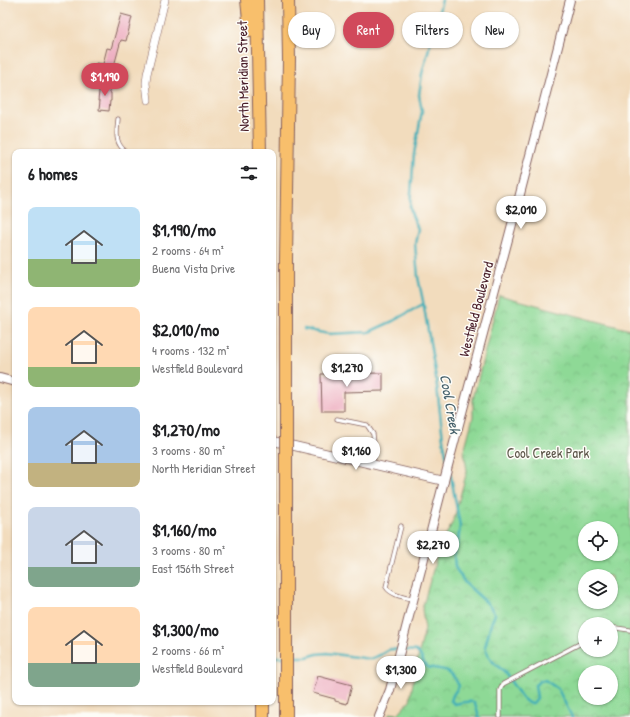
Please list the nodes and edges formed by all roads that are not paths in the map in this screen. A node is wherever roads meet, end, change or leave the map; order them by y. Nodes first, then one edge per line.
1 (165, 0) edge
2 (247, 0) edge
3 (257, 0) edge
4 (290, 0) edge
5 (570, 0) edge
6 (148, 100) dead end
7 (118, 119) dead end
8 (259, 123) junction
9 (122, 149) edge
10 (260, 149) edge
11 (0, 378) edge
12 (12, 381) edge
13 (337, 419) dead end
14 (276, 442) edge
15 (373, 465) junction
16 (445, 477) junction
17 (401, 526) dead end
18 (414, 599) junction
19 (618, 628) edge
20 (630, 630) edge
21 (578, 645) edge
22 (263, 705) edge
23 (263, 717) edge
24 (286, 717) edge
25 (382, 717) edge
26 (500, 717) edge

1 - 6 street
2 - 8 highway
3 - 8 highway, North Meridian Street
4 - 24 highway, bridge
5 - 16 street, Westfield Boulevard
7 - 9 lane
8 - 10 highway, North Meridian Street
11 - 12 street
13 - 15 lane
14 - 15 street
15 - 16 street
16 - 18 street, Westfield Boulevard
17 - 18 lane
18 - 25 street, Westfield Boulevard
19 - 20 lane
21 - 26 lane
22 - 23 highway

